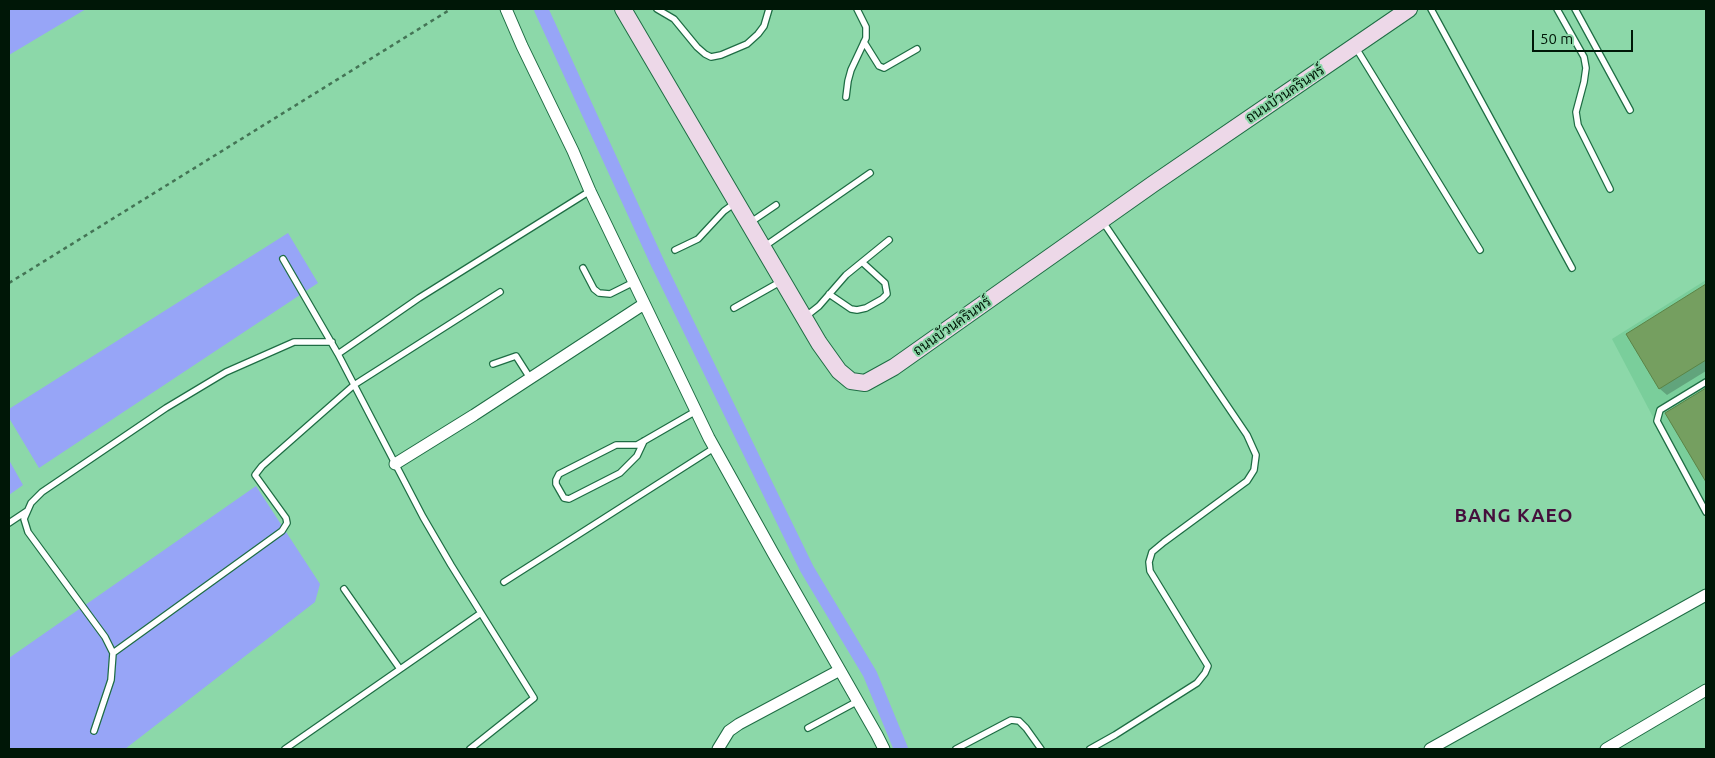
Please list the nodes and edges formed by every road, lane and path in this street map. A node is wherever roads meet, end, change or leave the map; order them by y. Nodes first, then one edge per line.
1 (451, 9) edge
2 (506, 9) edge
3 (623, 9) edge
4 (657, 9) edge
5 (769, 9) edge
6 (857, 9) edge
7 (1409, 9) edge
8 (1431, 9) edge
9 (1557, 9) edge
10 (1575, 9) edge
11 (864, 42) junction
12 (1354, 46) junction
13 (917, 49) dead end
14 (846, 97) dead end
15 (1630, 110) dead end
16 (870, 173) dead end
17 (1610, 189) dead end
18 (590, 191) junction
19 (737, 202) junction
20 (776, 205) dead end
21 (1102, 221) junction
22 (749, 224) junction
23 (889, 240) dead end
24 (763, 248) junction
25 (675, 250) dead end
26 (1480, 250) dead end
27 (283, 259) dead end
28 (862, 262) junction
29 (583, 268) dead end
30 (1572, 268) dead end
31 (782, 280) junction
32 (634, 282) junction
33 (9, 284) edge
34 (500, 292) dead end
35 (829, 294) junction
36 (644, 304) junction
37 (734, 308) dead end
38 (804, 319) junction
39 (332, 342) junction
40 (338, 354) junction
41 (493, 364) dead end
42 (530, 378) junction
43 (1706, 382) edge
44 (354, 385) junction
45 (696, 411) junction
46 (644, 441) junction
47 (714, 448) junction
48 (395, 464) junction
49 (28, 510) junction
50 (1706, 512) edge
51 (9, 523) edge
52 (504, 582) dead end
53 (344, 589) dead end
54 (1706, 595) edge
55 (481, 613) junction
56 (113, 653) junction
57 (400, 669) junction
58 (840, 670) junction
59 (1706, 690) edge
60 (858, 701) junction
61 (808, 728) dead end
62 (94, 731) dead end
63 (285, 749) edge
64 (470, 749) edge
65 (718, 749) edge
66 (884, 749) edge
67 (956, 749) edge
68 (1041, 749) edge
69 (1090, 749) edge
70 (1430, 749) edge
71 (1606, 749) edge

1 - 33 path
2 - 18 street
3 - 19 street, ถนนบัวนครินทร์
4 - 5 lane
6 - 11 lane
7 - 12 street, ถนนบัวนครินทร์
8 - 30 lane
9 - 17 lane
10 - 15 lane
11 - 13 lane
11 - 14 lane
12 - 21 street, ถนนบัวนครินทร์
12 - 26 lane
16 - 24 lane
18 - 32 street
18 - 40 lane
19 - 22 street, ถนนบัวนครินทร์
19 - 25 lane
20 - 22 lane
21 - 38 street, ถนนบัวนครินทร์
21 - 69 lane
22 - 24 street, ถนนบัวนครินทร์
23 - 28 lane
24 - 31 street, ถนนบัวนครินทร์
27 - 39 lane
28 - 35 lane
28 - 35 lane
29 - 32 lane
31 - 37 lane
31 - 38 street, ถนนบัวนครินทร์
32 - 36 street
34 - 44 lane
35 - 38 lane
36 - 42 street
36 - 45 street
39 - 40 lane
39 - 49 lane
40 - 44 lane
41 - 42 lane
42 - 48 street
43 - 50 lane
44 - 48 lane
44 - 56 lane
45 - 46 lane
45 - 47 street
46 - 46 lane
47 - 52 lane
47 - 58 street
48 - 55 lane
49 - 51 lane
49 - 56 lane
53 - 57 lane
54 - 70 street
55 - 57 lane
55 - 64 lane
56 - 62 lane
57 - 63 lane
58 - 60 street
58 - 65 street
59 - 71 street
60 - 61 lane
60 - 66 street
67 - 68 lane

